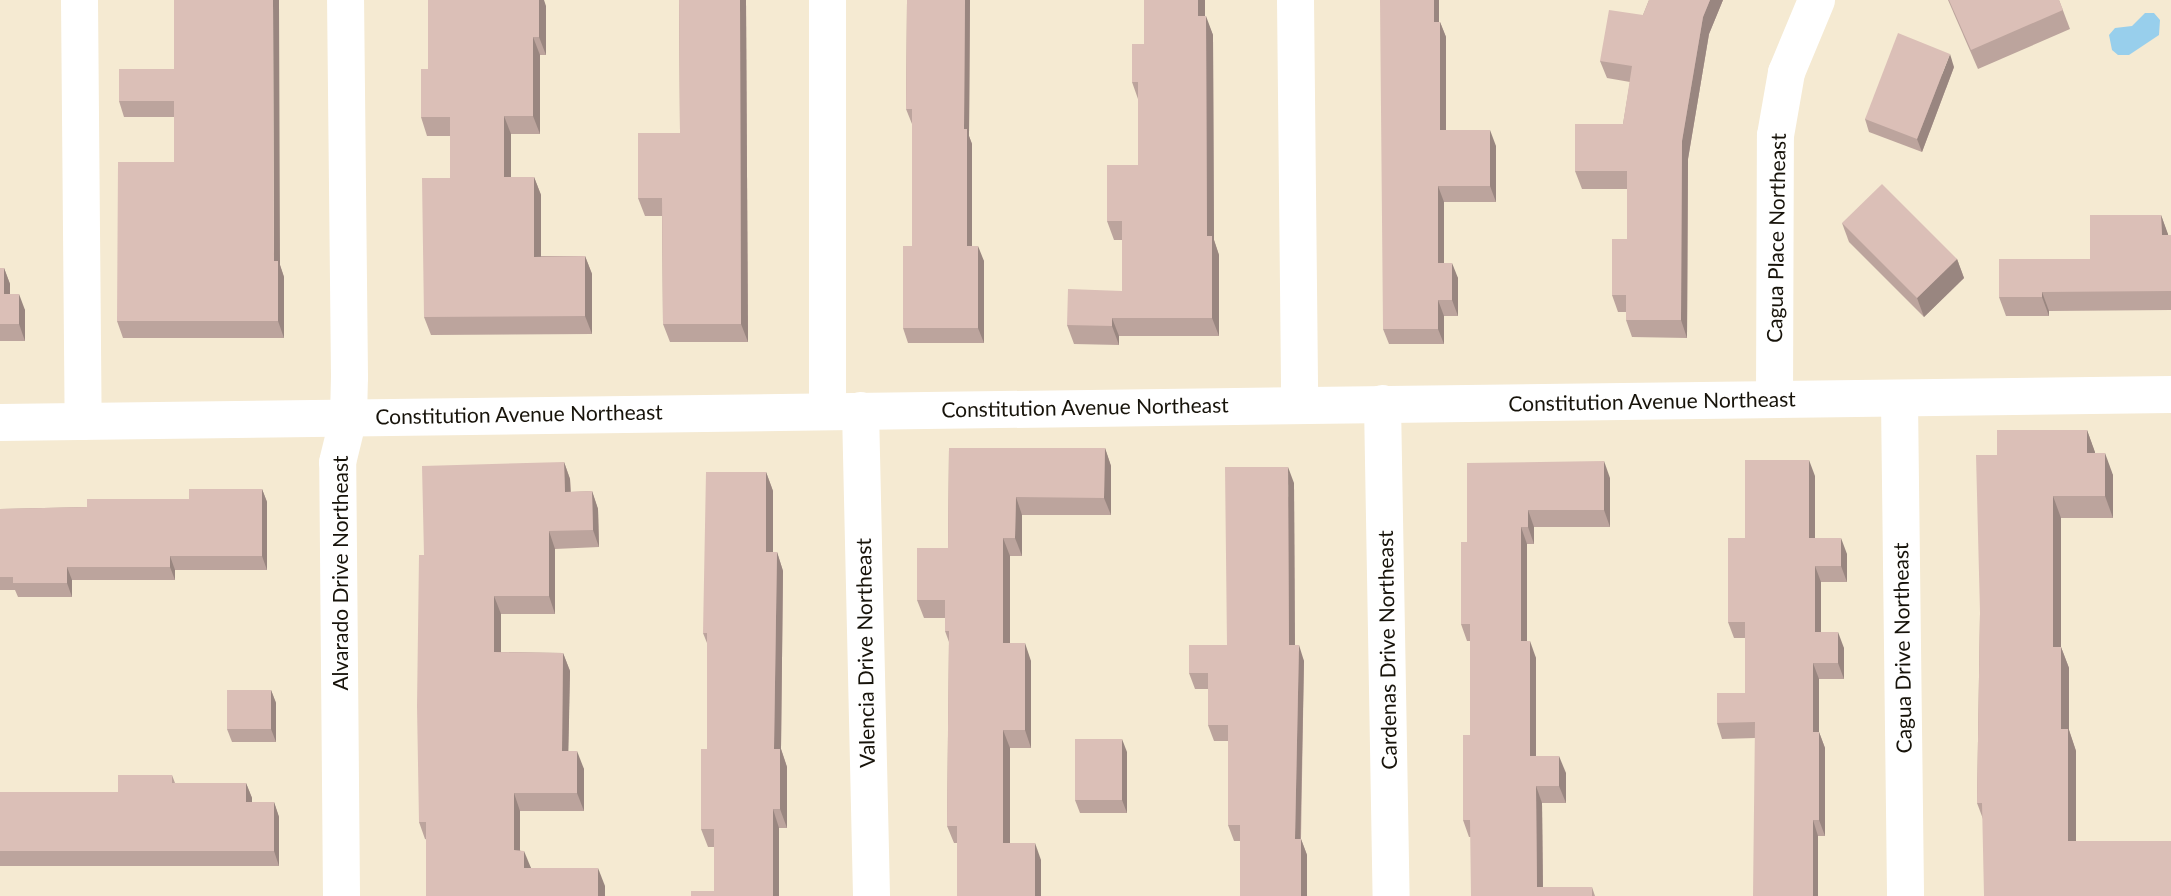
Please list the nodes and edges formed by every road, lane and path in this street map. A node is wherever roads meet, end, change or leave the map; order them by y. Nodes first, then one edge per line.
1 (79, 0) edge
2 (345, 0) edge
3 (827, 0) edge
4 (1295, 0) edge
5 (1816, 0) edge
6 (2171, 394) edge
7 (1774, 399) junction
8 (1899, 400) junction
9 (1382, 403) junction
10 (1299, 404) junction
11 (844, 410) junction
12 (348, 417) junction
13 (83, 421) junction
14 (0, 422) edge
15 (341, 896) edge
16 (871, 896) edge
17 (1391, 896) edge
18 (1905, 896) edge

1 - 13 street
2 - 12 street, Alvarado Drive Northeast
3 - 11 street, Valencia Drive Northeast
4 - 10 street
5 - 7 street, Cagua Place Northeast
6 - 8 street, Constitution Avenue Northeast
7 - 8 street, Constitution Avenue Northeast
7 - 9 street, Constitution Avenue Northeast
8 - 18 street, Cagua Drive Northeast
9 - 10 street, Constitution Avenue Northeast
9 - 17 street, Cardenas Drive Northeast
10 - 11 street, Constitution Avenue Northeast
11 - 12 street, Constitution Avenue Northeast
11 - 16 street, Valencia Drive Northeast
12 - 13 street, Constitution Avenue Northeast
12 - 15 street, Alvarado Drive Northeast
13 - 14 street, Constitution Avenue Northeast

